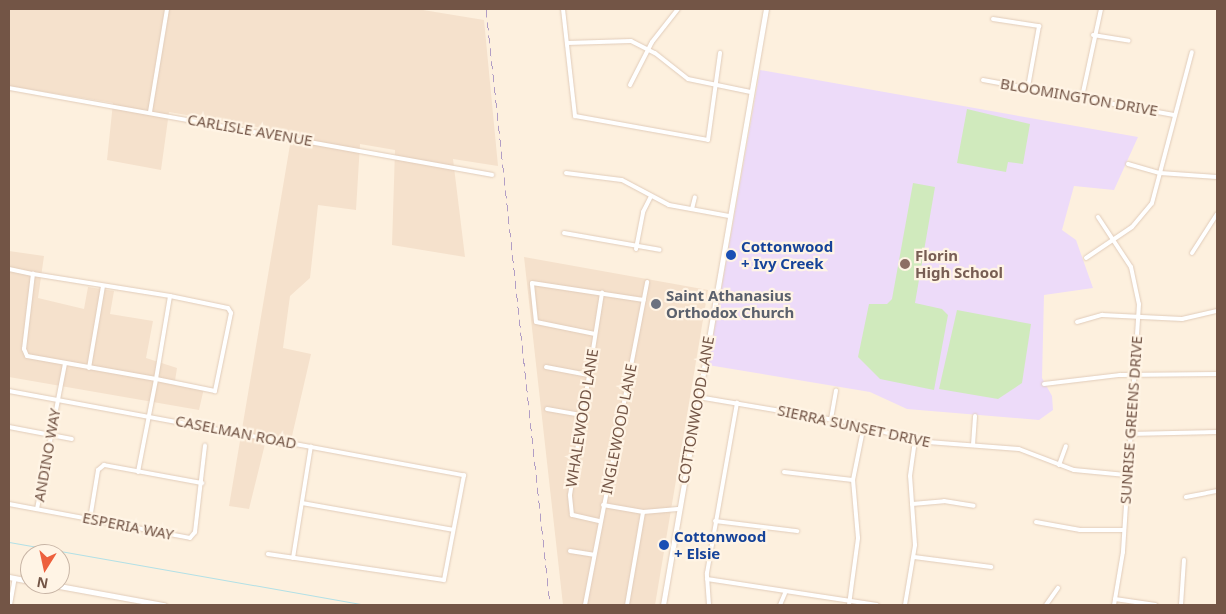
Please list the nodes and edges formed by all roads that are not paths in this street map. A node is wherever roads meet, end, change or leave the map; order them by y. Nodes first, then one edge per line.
1 (167, 9) edge
2 (563, 9) edge
3 (678, 9) edge
4 (766, 9) edge
5 (1101, 9) edge
6 (993, 19) dead end
7 (1093, 35) junction
8 (1129, 41) dead end
9 (567, 43) junction
10 (648, 48) junction
11 (1192, 52) dead end
12 (720, 53) dead end
13 (983, 80) dead end
14 (630, 85) dead end
15 (718, 86) junction
16 (1028, 87) junction
17 (9, 88) edge
18 (751, 92) junction
19 (1082, 97) junction
20 (150, 112) junction
21 (1174, 115) junction
22 (1128, 164) dead end
23 (566, 173) dead end
24 (1160, 173) junction
25 (492, 175) dead end
26 (1217, 177) edge
27 (652, 196) junction
28 (694, 197) dead end
29 (692, 210) junction
30 (1217, 214) edge
31 (729, 216) junction
32 (1098, 217) dead end
33 (564, 233) dead end
34 (1115, 241) junction
35 (636, 249) junction
36 (660, 250) dead end
37 (1192, 253) dead end
38 (1086, 258) dead end
39 (9, 269) edge
40 (32, 274) junction
41 (647, 282) dead end
42 (103, 286) junction
43 (602, 293) junction
44 (170, 296) junction
45 (644, 300) junction
46 (1217, 312) edge
47 (1139, 317) junction
48 (1077, 322) dead end
49 (595, 334) junction
50 (65, 364) junction
51 (546, 367) dead end
52 (89, 368) junction
53 (1217, 374) edge
54 (588, 375) junction
55 (1131, 376) junction
56 (156, 379) junction
57 (1044, 384) dead end
58 (836, 390) dead end
59 (9, 391) edge
60 (698, 396) junction
61 (57, 400) junction
62 (737, 403) junction
63 (547, 409) dead end
64 (147, 415) junction
65 (580, 415) junction
66 (975, 416) dead end
67 (831, 419) junction
68 (864, 425) junction
69 (9, 428) edge
70 (1217, 432) edge
71 (1128, 434) junction
72 (51, 435) junction
73 (72, 439) dead end
74 (916, 441) junction
75 (973, 445) junction
76 (205, 446) dead end
77 (311, 446) junction
78 (1066, 446) dead end
79 (1059, 465) junction
80 (138, 472) junction
81 (784, 472) dead end
82 (1126, 475) junction
83 (853, 480) junction
84 (202, 483) junction
85 (1217, 491) edge
86 (1186, 497) dead end
87 (302, 503) junction
88 (9, 504) edge
89 (912, 504) junction
90 (603, 505) junction
91 (974, 506) dead end
92 (37, 509) junction
93 (678, 509) junction
94 (643, 512) junction
95 (90, 519) junction
96 (715, 521) junction
97 (599, 522) junction
98 (1036, 522) dead end
99 (453, 530) junction
100 (1124, 530) junction
101 (797, 531) dead end
102 (570, 551) dead end
103 (268, 554) dead end
104 (594, 555) junction
105 (914, 557) junction
106 (293, 558) junction
107 (1184, 560) dead end
108 (991, 567) dead end
109 (12, 578) edge
110 (706, 579) junction
111 (70, 588) edge
112 (1058, 588) dead end
113 (785, 593) junction
114 (1116, 599) junction
115 (849, 603) edge
116 (10, 605) edge
117 (164, 605) edge
118 (585, 605) edge
119 (627, 605) edge
120 (663, 605) edge
121 (709, 605) edge
122 (780, 605) edge
123 (877, 605) edge
124 (905, 605) edge
125 (1046, 605) edge
126 (1114, 605) edge
127 (1156, 605) edge
128 (1181, 605) edge

1 - 20 street
2 - 9 street
3 - 10 street
4 - 18 street, COTTONWOOD LANE
5 - 7 street
6 - 16 street
7 - 8 street
7 - 19 street
9 - 10 street
9 - 15 street
10 - 14 street
10 - 15 street
11 - 21 street
12 - 15 street
13 - 16 street, BLOOMINGTON DRIVE
15 - 18 street
16 - 19 street, BLOOMINGTON DRIVE
17 - 20 street, CARLISLE AVENUE
18 - 31 street, COTTONWOOD LANE
19 - 21 street, BLOOMINGTON DRIVE
20 - 25 street, CARLISLE AVENUE
21 - 24 street
22 - 24 street
23 - 27 street
24 - 26 street
24 - 34 street
27 - 29 street
27 - 35 street
28 - 29 street
29 - 31 street
30 - 37 street
31 - 60 street, COTTONWOOD LANE
32 - 34 street, SUNRISE GREENS DRIVE
33 - 35 street
34 - 38 street
34 - 47 street, SUNRISE GREENS DRIVE
35 - 36 street
39 - 40 street
40 - 42 street
40 - 50 street
41 - 45 street, INGLEWOOD LANE
42 - 44 street
42 - 52 street
43 - 45 street
43 - 49 street, WHALEWOOD LANE
43 - 49 street
44 - 56 street
44 - 56 street
45 - 90 street, INGLEWOOD LANE
46 - 47 street
47 - 48 street
47 - 55 street, SUNRISE GREENS DRIVE
49 - 54 street, WHALEWOOD LANE
50 - 52 street
50 - 61 street, ANDINO WAY
51 - 54 street
52 - 56 street
53 - 55 street
54 - 65 street, WHALEWOOD LANE
55 - 57 street
55 - 71 street, SUNRISE GREENS DRIVE
56 - 64 street
58 - 67 street
59 - 61 street, CASELMAN ROAD
60 - 62 street, SIERRA SUNSET DRIVE
60 - 93 street, COTTONWOOD LANE
61 - 64 street, CASELMAN ROAD
61 - 72 street, ANDINO WAY
62 - 67 street, SIERRA SUNSET DRIVE
62 - 96 street
63 - 65 street
64 - 77 street, CASELMAN ROAD
64 - 80 street
65 - 97 street, WHALEWOOD LANE
66 - 75 street
67 - 68 street, SIERRA SUNSET DRIVE
68 - 74 street, SIERRA SUNSET DRIVE
68 - 83 street
69 - 72 street
70 - 71 street
71 - 82 street, SUNRISE GREENS DRIVE
72 - 73 street
72 - 92 street, ANDINO WAY
74 - 75 street, SIERRA SUNSET DRIVE
74 - 89 street
75 - 79 street, SIERRA SUNSET DRIVE
76 - 84 street
77 - 87 street
77 - 99 street, CASELMAN ROAD
78 - 79 street
79 - 82 street, SIERRA SUNSET DRIVE
80 - 84 street
80 - 95 street
81 - 83 street
82 - 100 street, SUNRISE GREENS DRIVE
83 - 115 street
84 - 95 street, ESPERIA WAY
85 - 86 street
87 - 99 street
87 - 106 street
88 - 92 street, ESPERIA WAY
89 - 91 street
89 - 105 street
90 - 94 street
90 - 97 street, INGLEWOOD LANE
92 - 95 street, ESPERIA WAY
93 - 94 street
93 - 120 street, COTTONWOOD LANE
94 - 119 street
96 - 101 street
96 - 110 street
97 - 104 street, INGLEWOOD LANE
98 - 100 street
99 - 106 street
100 - 114 street, SUNRISE GREENS DRIVE
102 - 104 street
103 - 106 street
104 - 118 street, INGLEWOOD LANE
105 - 108 street
105 - 124 street
107 - 128 street
109 - 116 street
110 - 113 street
110 - 121 street
111 - 117 street
112 - 125 street
113 - 115 street
113 - 122 street
114 - 126 street, SUNRISE GREENS DRIVE
114 - 127 street
115 - 123 street

